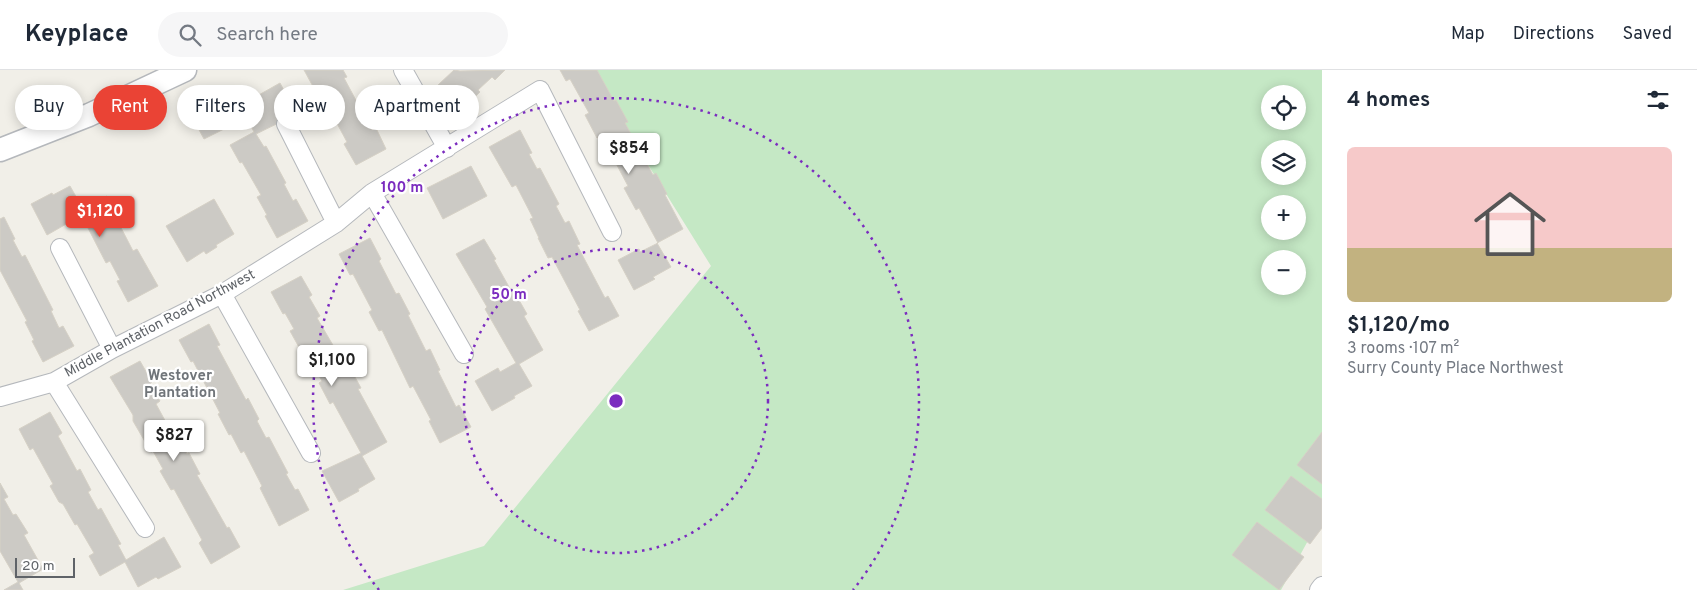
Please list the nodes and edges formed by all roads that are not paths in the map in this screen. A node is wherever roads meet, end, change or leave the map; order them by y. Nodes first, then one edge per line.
1 (185, 70) edge
2 (403, 70) edge
3 (289, 130) edge
4 (447, 148) junction
5 (0, 150) edge
6 (372, 193) junction
7 (336, 223) junction
8 (612, 232) dead end
9 (60, 248) dead end
10 (222, 294) junction
11 (112, 349) junction
12 (464, 354) dead end
13 (54, 382) junction
14 (0, 397) edge
15 (311, 453) dead end
16 (145, 528) dead end
17 (1322, 586) edge
18 (1319, 590) edge

1 - 5 street
2 - 4 street
3 - 7 street
4 - 6 street, Middle Plantation Road Northwest
4 - 8 street, Middle Plantation Road Northwest
6 - 7 street, Middle Plantation Road Northwest
6 - 12 street
7 - 10 street, Middle Plantation Road Northwest
9 - 11 street
10 - 11 street, Middle Plantation Road Northwest
10 - 15 street
11 - 13 street, Middle Plantation Road Northwest
13 - 14 street, Middle Plantation Road Northwest
13 - 16 street
17 - 18 street

